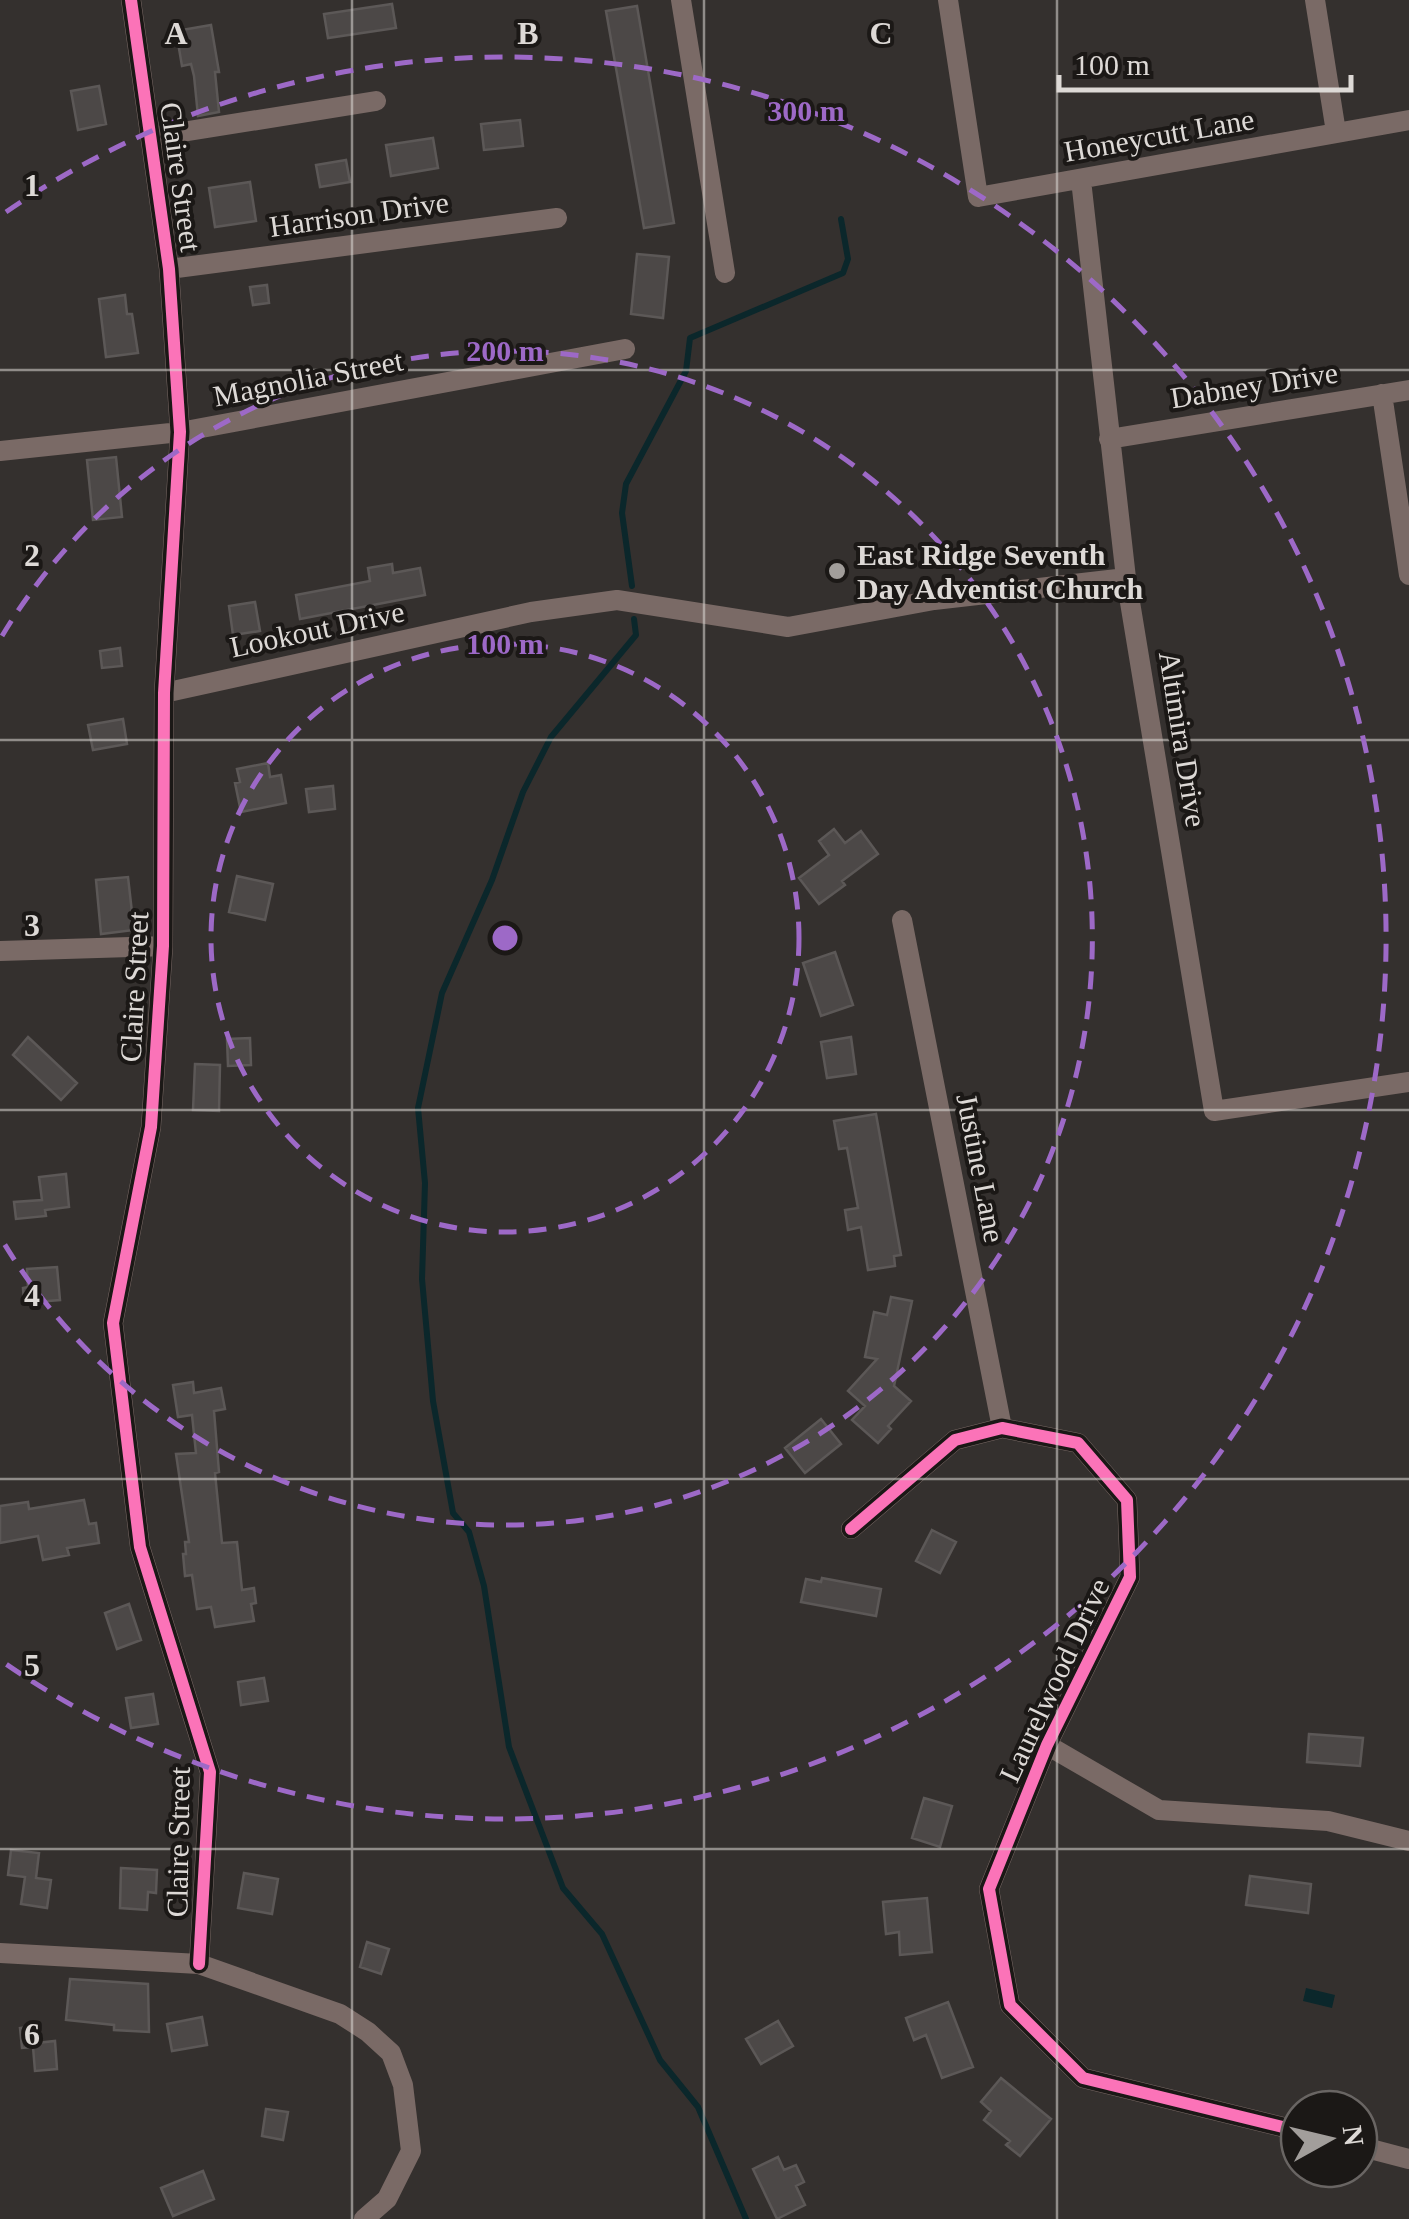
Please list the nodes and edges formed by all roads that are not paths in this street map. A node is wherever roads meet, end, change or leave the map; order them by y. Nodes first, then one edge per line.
1 (131, 0) edge
2 (681, 0) edge
3 (948, 0) edge
4 (1314, 0) edge
5 (376, 101) dead end
6 (1409, 120) edge
7 (1336, 132) junction
8 (150, 138) junction
9 (1082, 180) junction
10 (557, 218) dead end
11 (169, 270) junction
12 (724, 273) dead end
13 (626, 349) dead end
14 (1409, 390) edge
15 (1382, 394) junction
16 (180, 432) junction
17 (1109, 440) junction
18 (0, 451) edge
19 (1409, 576) edge
20 (1126, 578) junction
21 (164, 693) junction
22 (902, 920) dead end
23 (163, 946) junction
24 (0, 951) edge
25 (1409, 1082) edge
26 (1002, 1428) junction
27 (851, 1528) dead end
28 (1048, 1744) junction
29 (1409, 1841) edge
30 (0, 1953) edge
31 (200, 1964) junction
32 (1279, 2126) edge
33 (1379, 2151) edge
34 (1409, 2159) edge
35 (364, 2219) edge

1 - 8 street, Claire Street
2 - 12 street
3 - 9 street, Honeycutt Lane
4 - 7 street
5 - 8 street
6 - 7 street, Honeycutt Lane
7 - 9 street, Honeycutt Lane
8 - 11 street, Claire Street
9 - 17 street, Altimira Drive
10 - 11 street, Harrison Drive
11 - 16 street, Claire Street
13 - 16 street, Magnolia Street
14 - 15 street, Dabney Drive
15 - 17 street, Dabney Drive
15 - 19 street
16 - 18 street, Magnolia Street
16 - 21 street, Claire Street
17 - 20 street, Altimira Drive
20 - 21 street, Lookout Drive
20 - 25 street, Altimira Drive
21 - 23 street, Claire Street
22 - 26 street, Justine Lane
23 - 24 street
23 - 31 street, Claire Street
26 - 27 street, Laurelwood Drive
26 - 28 street, Laurelwood Drive
28 - 29 street
28 - 32 street, Laurelwood Drive
30 - 31 street
31 - 35 street
33 - 34 street

